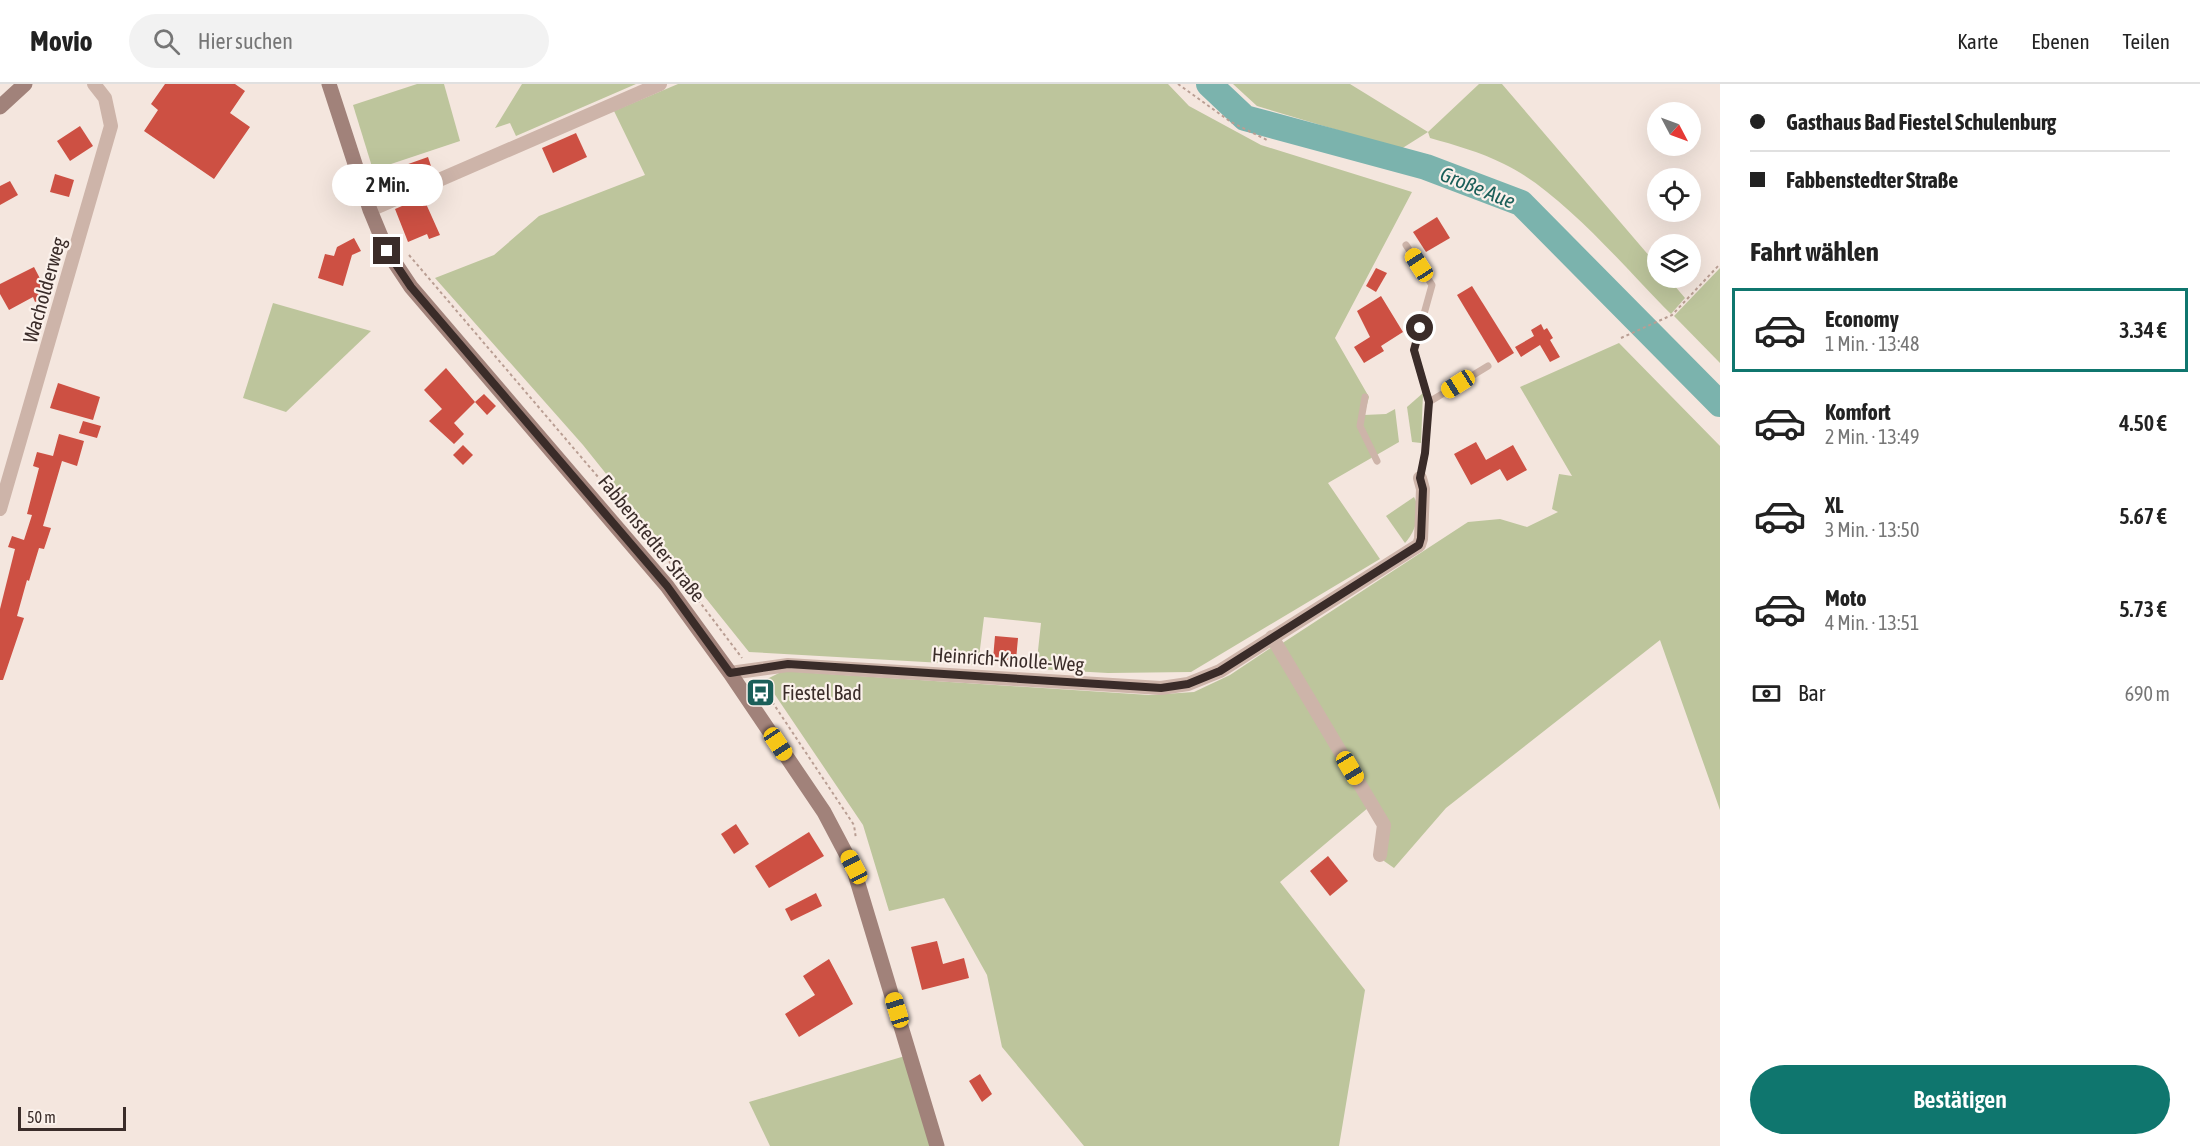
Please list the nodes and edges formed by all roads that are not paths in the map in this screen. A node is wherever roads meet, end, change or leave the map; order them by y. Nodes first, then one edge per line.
1 (25, 84) edge
2 (94, 84) edge
3 (329, 84) edge
4 (660, 84) edge
5 (0, 107) edge
6 (370, 210) junction
7 (1406, 245) dead end
8 (1488, 366) dead end
9 (1365, 397) dead end
10 (1429, 402) junction
11 (1377, 461) dead end
12 (1420, 478) joint
13 (0, 509) edge
14 (1272, 637) junction
15 (730, 673) junction
16 (1380, 855) dead end
17 (937, 1146) edge

1 - 5 street
2 - 13 street, Wacholderweg
3 - 6 street, Fabbenstedter Straße
4 - 6 street
6 - 15 street, Fabbenstedter Straße
7 - 10 lane
8 - 10 lane
9 - 11 lane
10 - 12 lane
12 - 14 street, Heinrich-Knolle-Weg
14 - 15 street, Heinrich-Knolle-Weg
14 - 16 street
15 - 17 street, Fabbenstedter Straße

